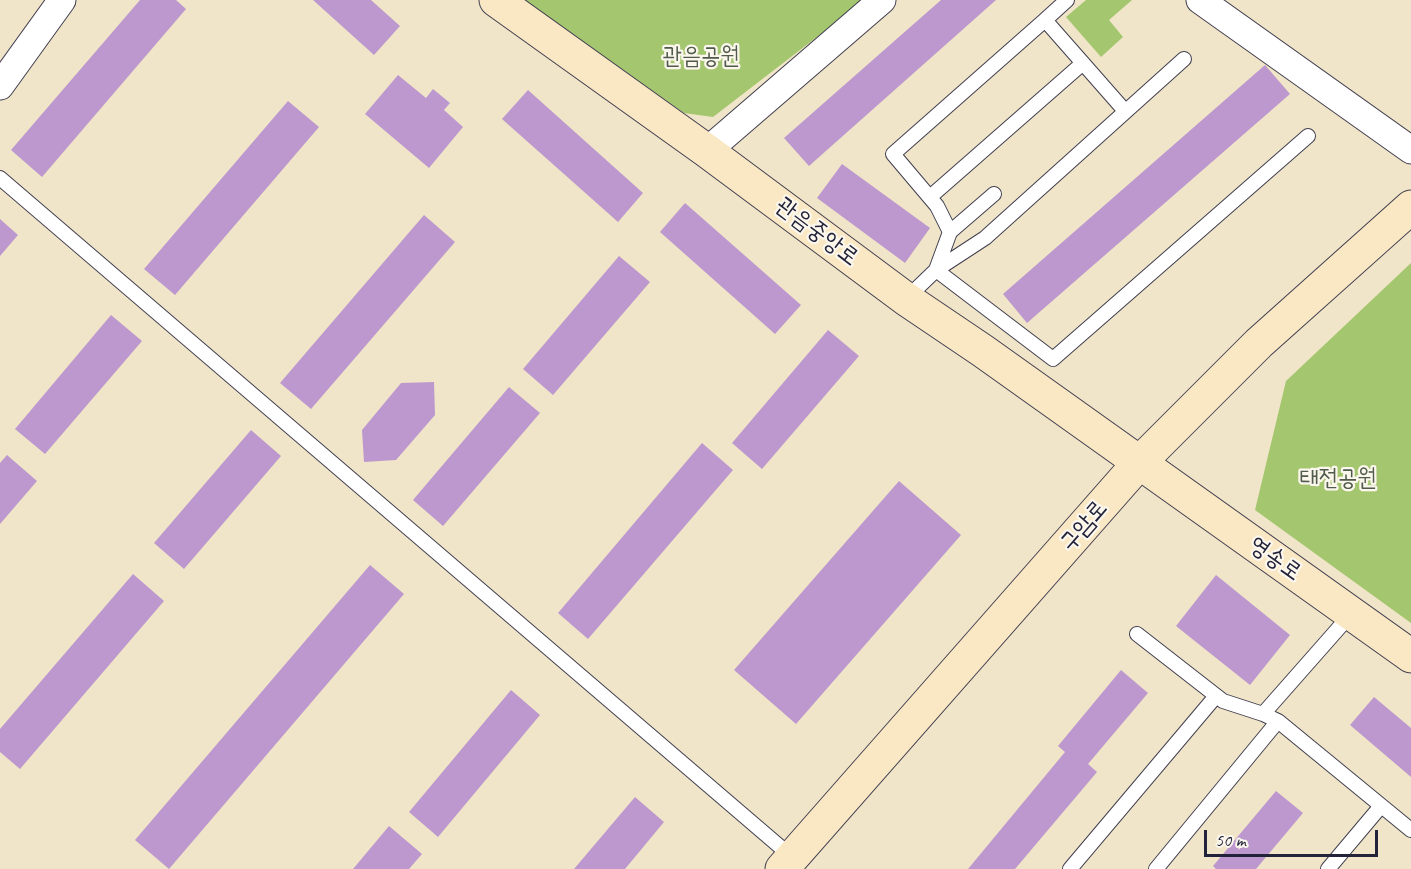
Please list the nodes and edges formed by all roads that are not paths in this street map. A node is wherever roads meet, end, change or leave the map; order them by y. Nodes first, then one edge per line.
1 (62, 0) edge
2 (496, 0) edge
3 (882, 0) edge
4 (1067, 0) edge
5 (1200, 0) edge
6 (1045, 20) junction
7 (1184, 59) dead end
8 (1083, 63) junction
9 (0, 86) edge
10 (1125, 111) junction
11 (1308, 136) dead end
12 (1411, 150) edge
13 (707, 151) junction
14 (0, 178) edge
15 (994, 194) dead end
16 (930, 197) junction
17 (1411, 207) edge
18 (950, 232) junction
19 (936, 270) junction
20 (906, 298) junction
21 (1139, 463) junction
22 (1352, 613) junction
23 (1137, 634) dead end
24 (1411, 656) edge
25 (1216, 696) junction
26 (1263, 714) junction
27 (1278, 721) junction
28 (1381, 806) junction
29 (1411, 830) edge
30 (787, 863) edge
31 (1070, 869) edge
32 (1156, 869) edge
33 (1328, 869) edge

1 - 9 street
2 - 13 main road, 관음중앙로
3 - 13 street
4 - 6 lane
5 - 12 street
6 - 8 lane
6 - 16 lane
7 - 10 lane
8 - 10 lane
8 - 16 lane
10 - 19 lane
11 - 19 lane
13 - 20 main road, 관음중앙로
14 - 30 lane
15 - 18 lane
16 - 18 lane
17 - 21 main road, 구암로
18 - 19 lane
19 - 20 lane
20 - 21 main road, 관음중앙로
21 - 22 main road, 영송로
21 - 30 main road, 구암로
22 - 24 main road, 영송로
22 - 26 lane
23 - 25 lane
25 - 26 lane
25 - 31 lane
26 - 27 lane
27 - 28 lane
27 - 32 lane
28 - 29 lane
28 - 33 lane

